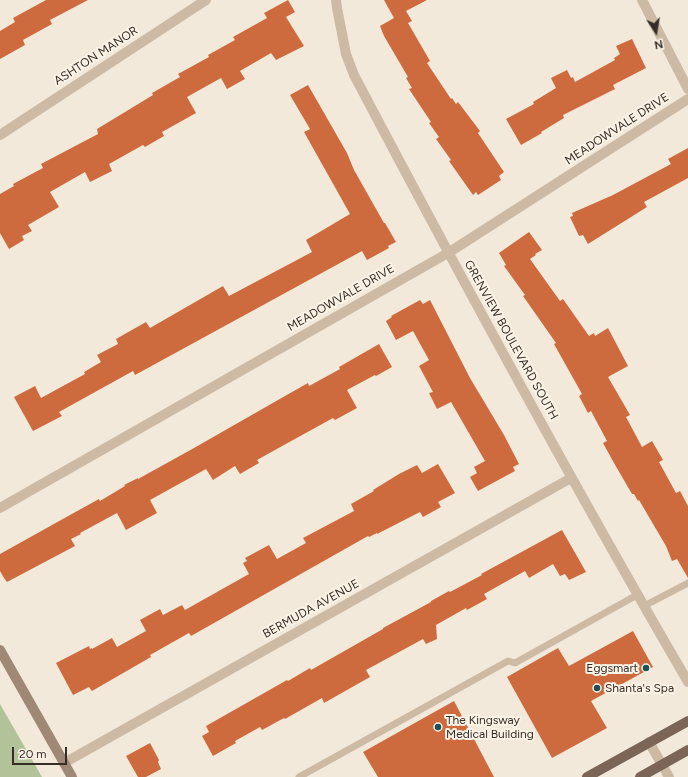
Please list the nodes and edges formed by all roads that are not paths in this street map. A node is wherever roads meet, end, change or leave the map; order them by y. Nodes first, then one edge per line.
1 (206, 0) edge
2 (336, 0) edge
3 (642, 0) edge
4 (688, 89) edge
5 (688, 99) edge
6 (0, 135) edge
7 (448, 253) junction
8 (571, 478) junction
9 (0, 508) edge
10 (688, 583) edge
11 (637, 595) junction
12 (644, 606) junction
13 (0, 650) edge
14 (688, 682) edge
15 (688, 720) edge
16 (649, 742) junction
17 (688, 750) edge
18 (64, 763) junction
19 (662, 765) junction
20 (72, 777) edge
21 (298, 777) edge
22 (587, 777) edge
23 (640, 777) edge
24 (669, 777) edge

1 - 6 street, ASHTON MANOR
2 - 7 street, GRENVIEW BOULEVARD SOUTH
3 - 4 street
5 - 7 street, MEADOWVALE DRIVE
7 - 8 street, GRENVIEW BOULEVARD SOUTH
7 - 9 street, MEADOWVALE DRIVE
8 - 11 street, GRENVIEW BOULEVARD SOUTH
8 - 18 street, BERMUDA AVENUE
10 - 12 lane
11 - 12 street, GRENVIEW BOULEVARD SOUTH
11 - 21 lane
12 - 14 street, GRENVIEW BOULEVARD SOUTH
13 - 18 street
15 - 16 main road
16 - 19 street
16 - 22 main road
17 - 19 main road
18 - 20 street
19 - 23 main road
19 - 24 street

